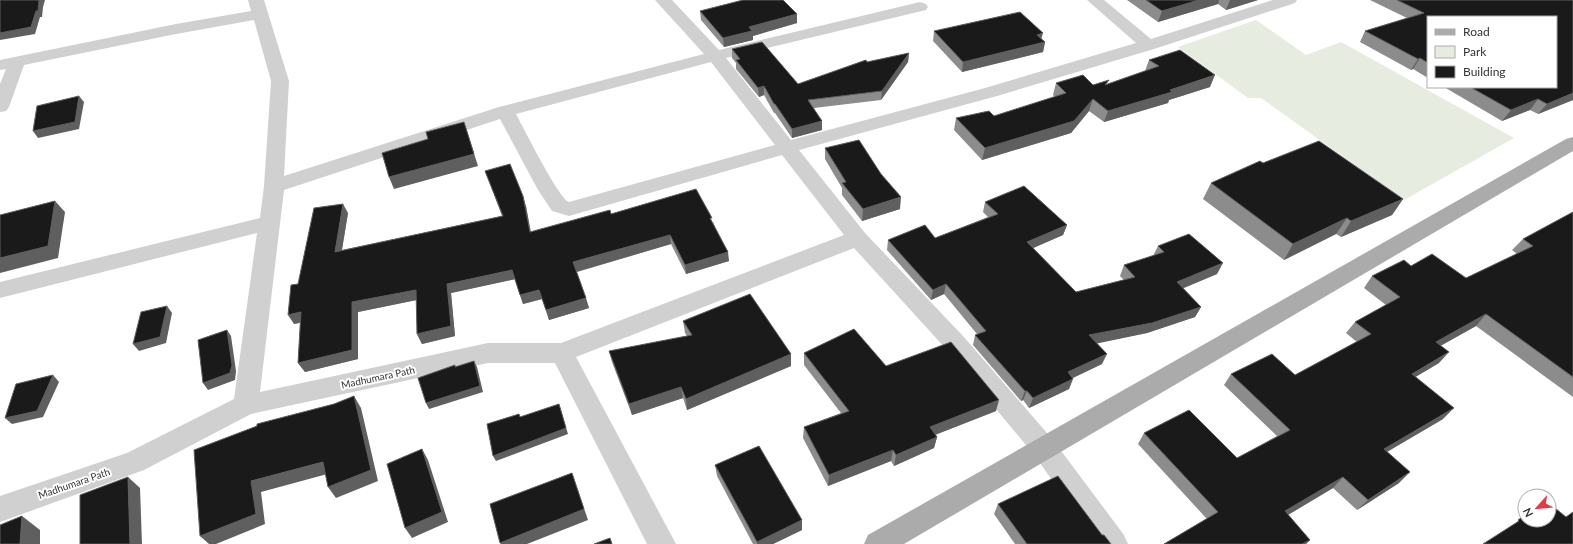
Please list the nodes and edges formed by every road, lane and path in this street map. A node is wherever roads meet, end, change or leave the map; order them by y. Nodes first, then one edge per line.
1 (663, 0) edge
2 (1095, 0) edge
3 (1289, 0) edge
4 (258, 7) edge
5 (920, 7) dead end
6 (1148, 45) junction
7 (715, 56) junction
8 (17, 62) junction
9 (0, 65) edge
10 (0, 107) edge
11 (505, 110) junction
12 (1573, 142) edge
13 (788, 147) junction
14 (274, 186) junction
15 (268, 223) junction
16 (858, 238) junction
17 (0, 290) edge
18 (562, 352) junction
19 (246, 405) junction
20 (1044, 448) junction
21 (0, 509) edge
22 (662, 544) edge
23 (878, 544) edge
24 (1114, 544) edge

1 - 7 street
2 - 6 street
3 - 6 street
4 - 8 street
4 - 14 street
5 - 7 street
6 - 13 street
7 - 11 street
7 - 13 street
8 - 9 street
8 - 10 street
11 - 13 street
11 - 14 street
12 - 20 main road
13 - 16 street
14 - 15 street
15 - 17 street
15 - 19 street
16 - 18 street
16 - 20 street
18 - 19 street, Madhumara Path
18 - 22 street
19 - 21 street, Madhumara Path
20 - 23 main road
20 - 24 street

